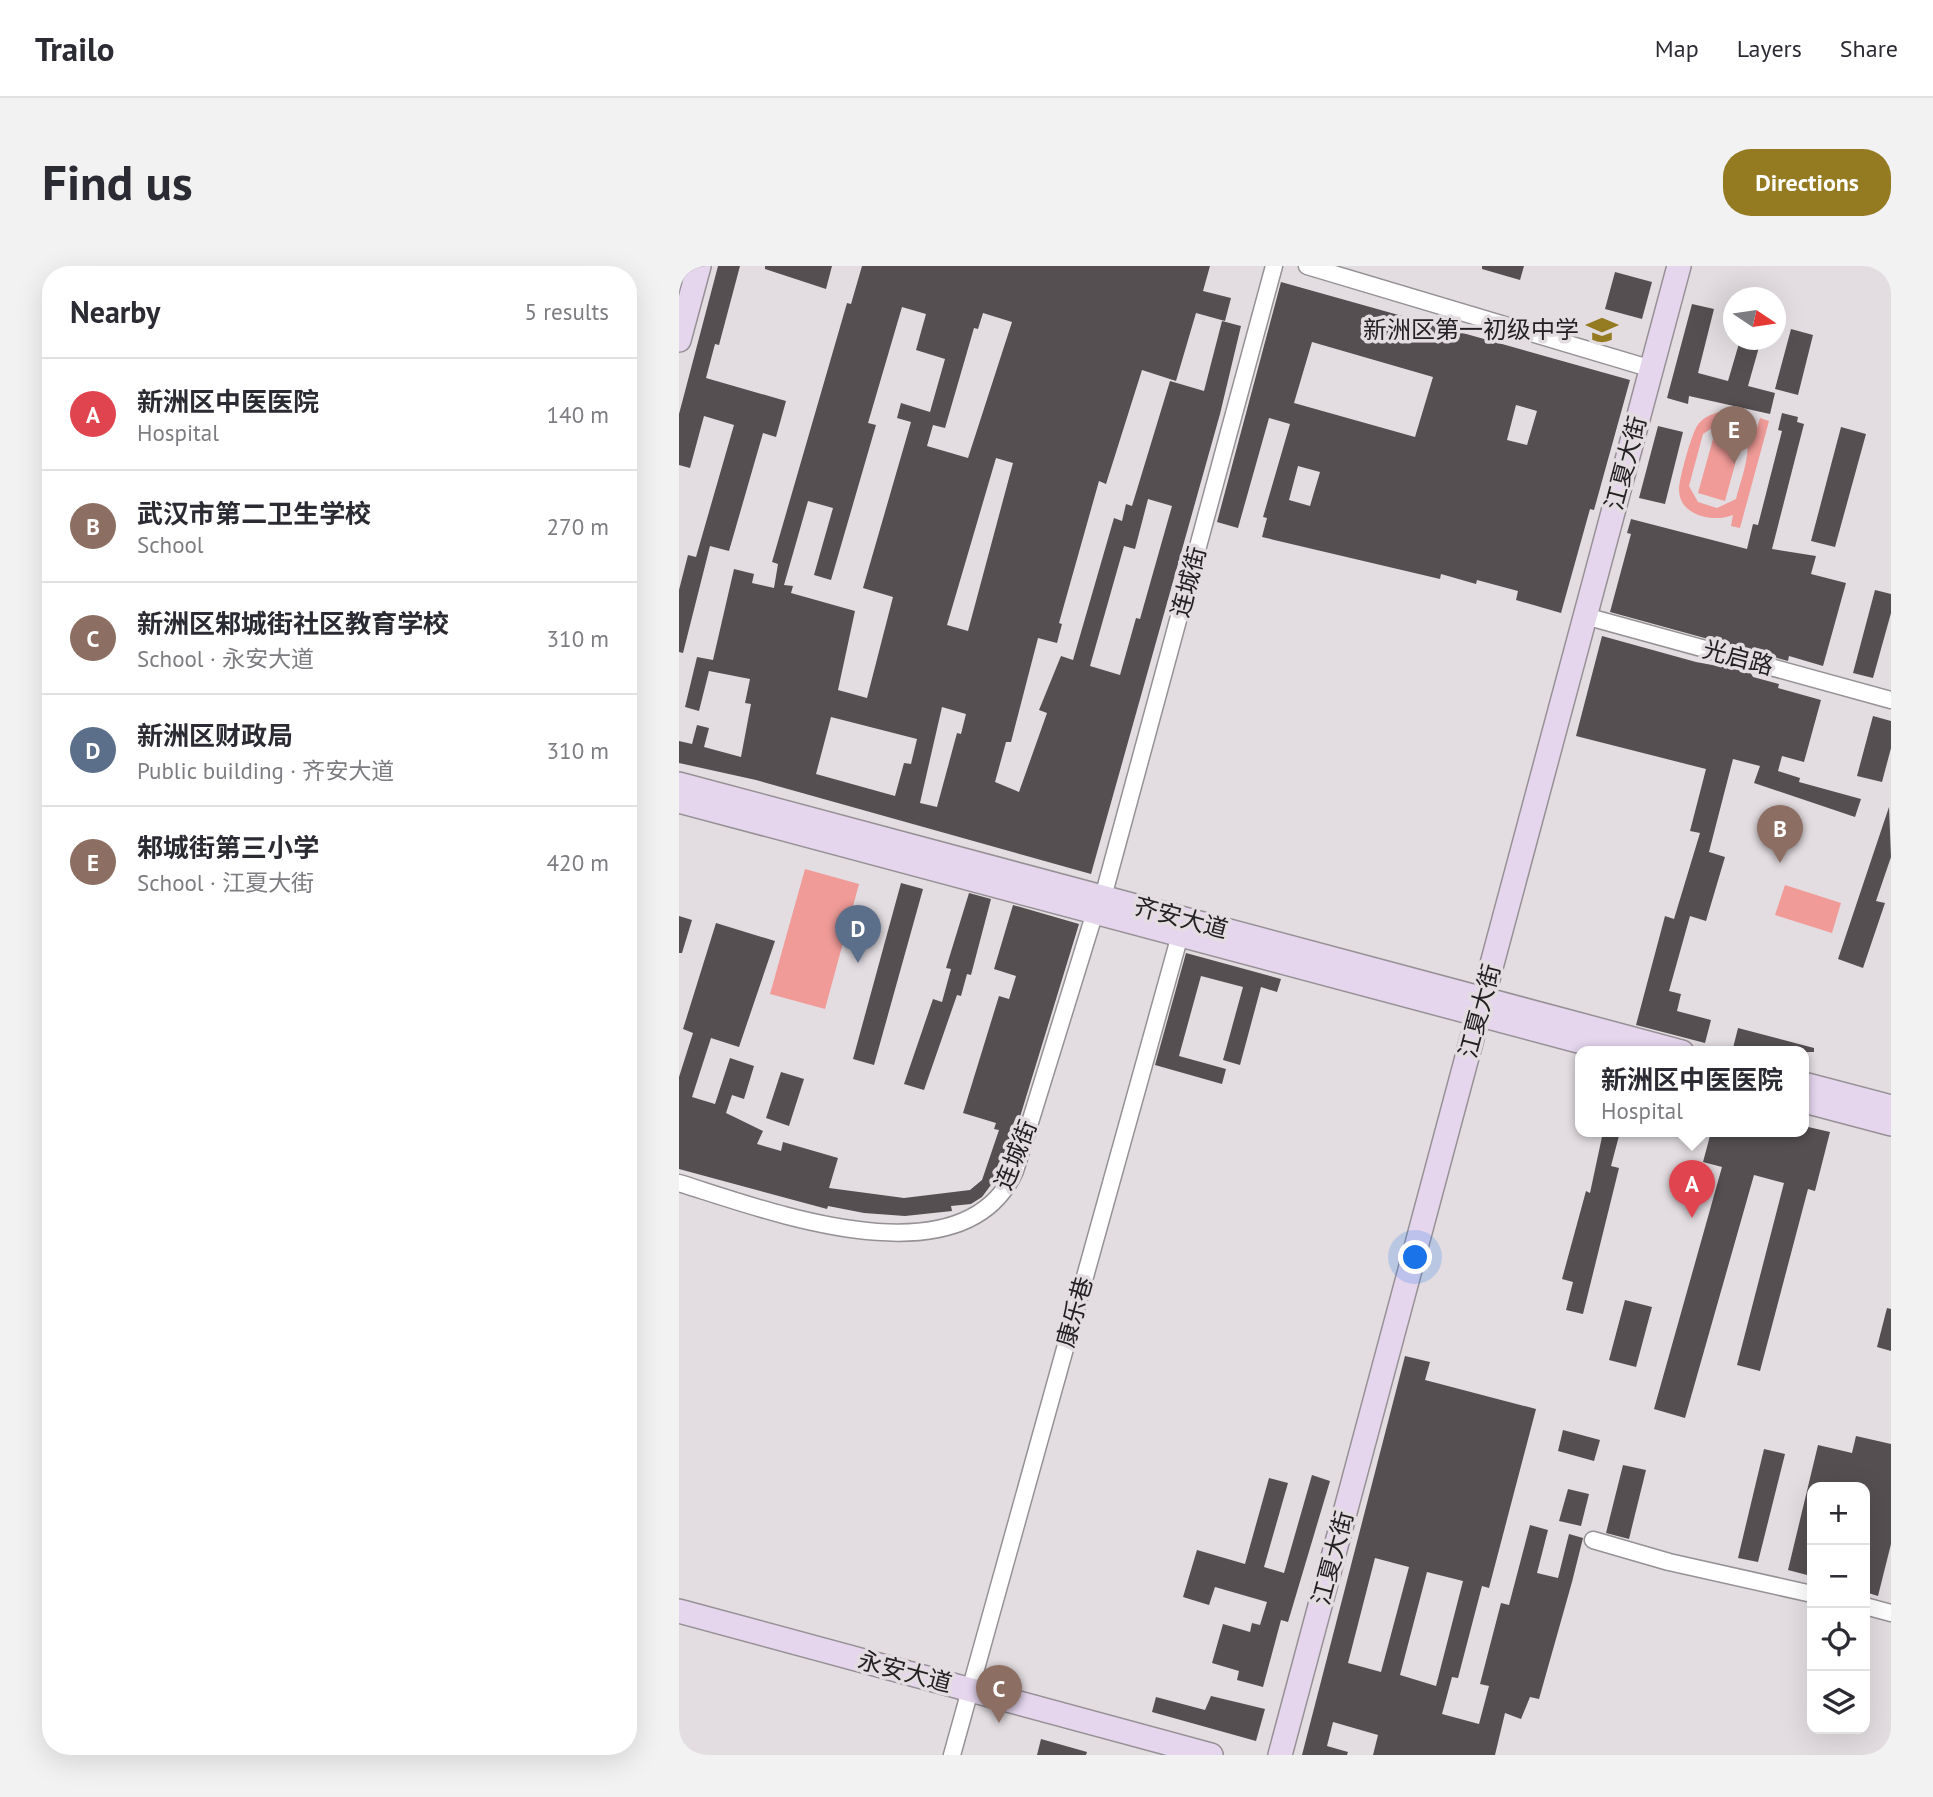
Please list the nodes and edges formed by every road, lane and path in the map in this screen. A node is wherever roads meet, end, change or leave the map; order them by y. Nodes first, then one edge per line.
1 (699, 266) edge
2 (1274, 266) edge
3 (1307, 266) edge
4 (1679, 266) edge
5 (679, 340) edge
6 (1652, 369) junction
7 (1585, 616) junction
8 (1891, 700) edge
9 (679, 784) edge
10 (679, 801) edge
11 (1099, 904) junction
12 (1180, 935) junction
13 (1481, 1006) junction
14 (1601, 1046) edge
15 (1656, 1046) edge
16 (1809, 1085) edge
17 (1809, 1102) edge
18 (1891, 1107) edge
19 (1891, 1124) edge
20 (679, 1183) edge
21 (1593, 1540) dead end
22 (1807, 1593) edge
23 (1870, 1607) edge
24 (679, 1611) edge
25 (1891, 1612) edge
26 (970, 1689) junction
27 (952, 1755) edge
28 (1211, 1755) edge
29 (1280, 1755) edge

1 - 5 main road
2 - 11 street, 连城街
3 - 6 street
4 - 6 main road, 江夏大街
6 - 7 main road, 江夏大街
7 - 8 street, 光启路
7 - 13 main road, 江夏大街
9 - 11 main road, 齐安大道
10 - 11 main road, 齐安大道
11 - 12 main road, 齐安大道
11 - 13 main road, 齐安大道
11 - 20 street, 连城街
12 - 13 main road, 齐安大道
12 - 26 street, 康乐巷
13 - 14 main road, 齐安大道
13 - 15 main road, 齐安大道
13 - 29 main road, 江夏大街
16 - 18 main road
17 - 19 main road
21 - 22 street
23 - 25 street
24 - 26 main road, 永安大道
26 - 27 street, 康乐巷
26 - 28 main road, 永安大道

